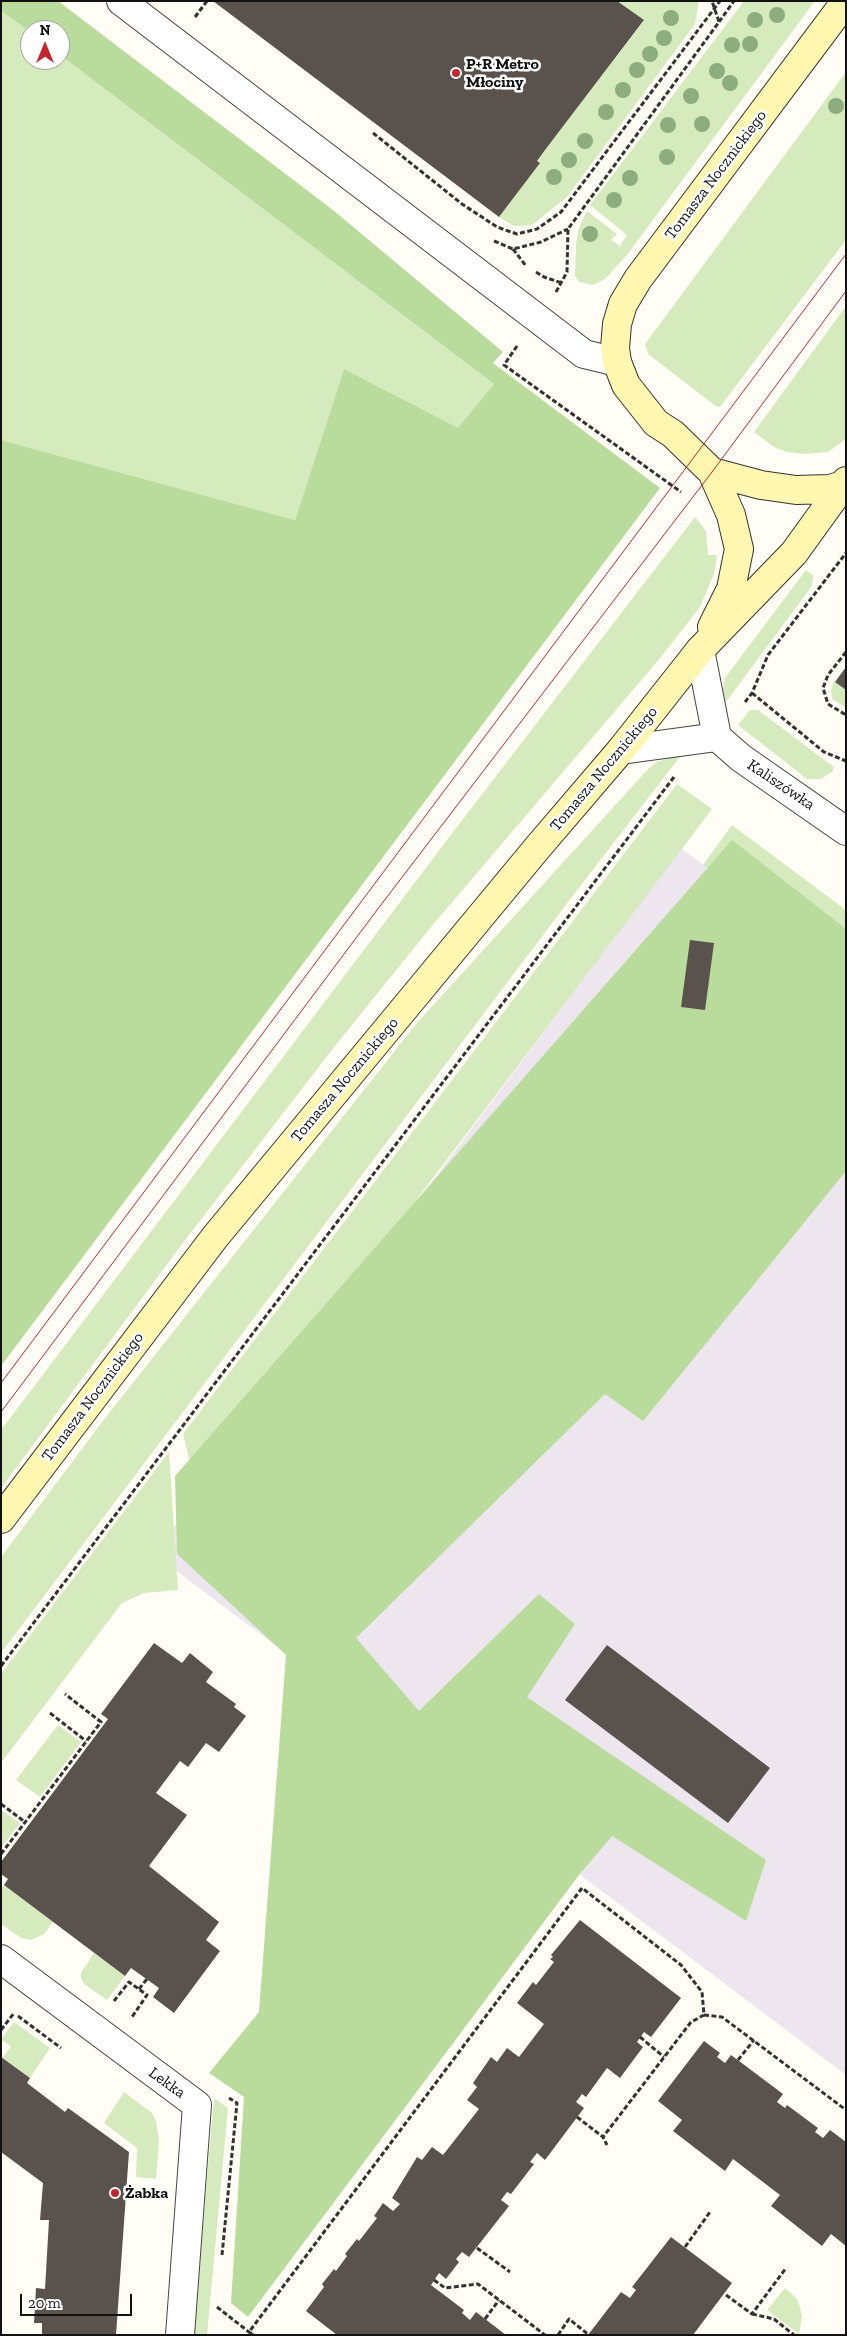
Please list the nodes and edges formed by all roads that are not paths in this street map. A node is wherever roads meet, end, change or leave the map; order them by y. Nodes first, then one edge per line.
1 (121, 1) edge
2 (846, 1) edge
3 (617, 362) junction
4 (712, 472) junction
5 (844, 483) edge
6 (700, 650) junction
7 (716, 737) junction
8 (622, 750) junction
9 (846, 831) edge
10 (1, 1519) edge
11 (1, 1959) edge
12 (180, 2335) edge

1 - 3 street
2 - 3 street, Tomasza Nocznickiego
3 - 4 street
4 - 5 street
4 - 6 street, Tomasza Nocznickiego
5 - 6 street, Tomasza Nocznickiego
6 - 7 street
6 - 8 street, Tomasza Nocznickiego
7 - 8 street
7 - 9 street, Kaliszówka
8 - 10 street, Tomasza Nocznickiego
11 - 12 street, Lekka

